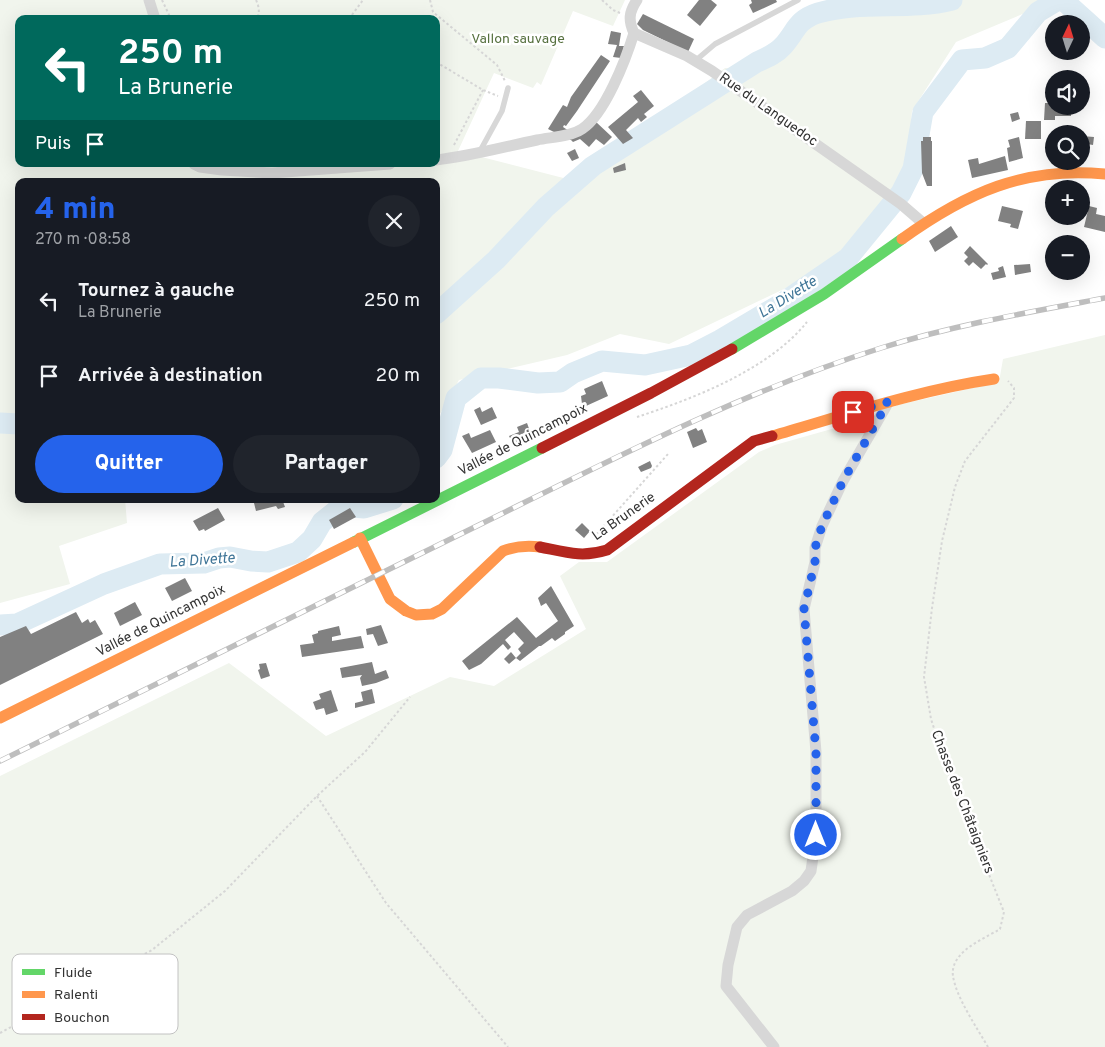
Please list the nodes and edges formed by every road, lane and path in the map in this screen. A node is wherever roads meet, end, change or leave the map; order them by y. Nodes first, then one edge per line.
1 (149, 0) edge
2 (162, 0) edge
3 (256, 0) edge
4 (364, 0) edge
5 (430, 0) edge
6 (602, 0) edge
7 (637, 0) edge
8 (798, 0) edge
9 (155, 15) edge
10 (169, 15) edge
11 (259, 15) edge
12 (352, 15) edge
13 (437, 15) edge
14 (629, 15) junction
15 (440, 18) edge
16 (634, 33) junction
17 (695, 61) junction
18 (440, 64) edge
19 (508, 88) joint
20 (483, 90) junction
21 (505, 98) junction
22 (452, 148) dead end
23 (479, 153) junction
24 (440, 160) edge
25 (200, 167) edge
26 (351, 167) edge
27 (1105, 174) edge
28 (923, 224) junction
29 (811, 318) dead end
30 (994, 379) joint
31 (888, 402) junction
32 (635, 418) dead end
33 (668, 454) dead end
34 (440, 498) edge
35 (430, 503) edge
36 (360, 538) junction
37 (592, 539) dead end
38 (410, 697) dead end
39 (0, 718) edge
40 (317, 796) junction
41 (145, 954) edge
42 (12, 1026) edge
43 (0, 1033) edge
44 (508, 1047) edge
45 (774, 1047) edge
46 (988, 1047) edge

1 - 9 street
2 - 10 path
3 - 11 path
4 - 12 path
5 - 13 path
6 - 14 path
7 - 14 street
8 - 17 lane
14 - 16 street
15 - 19 path
16 - 17 street, Rue du Languedoc
16 - 23 street
17 - 28 street, Rue du Languedoc
18 - 20 path
19 - 21 lane
20 - 21 path
20 - 22 path
21 - 23 lane
23 - 24 street
25 - 26 street
27 - 28 main road, Vallée de Quincampoix
28 - 34 main road, Vallée de Quincampoix
29 - 32 path
30 - 31 main road, La Brunerie
30 - 46 path, Chasse des Châtaigniers
31 - 36 main road, La Brunerie
31 - 45 street
33 - 37 path
35 - 36 main road, Vallée de Quincampoix
36 - 39 main road, Vallée de Quincampoix
38 - 40 path
40 - 41 path
40 - 44 path
42 - 43 path

